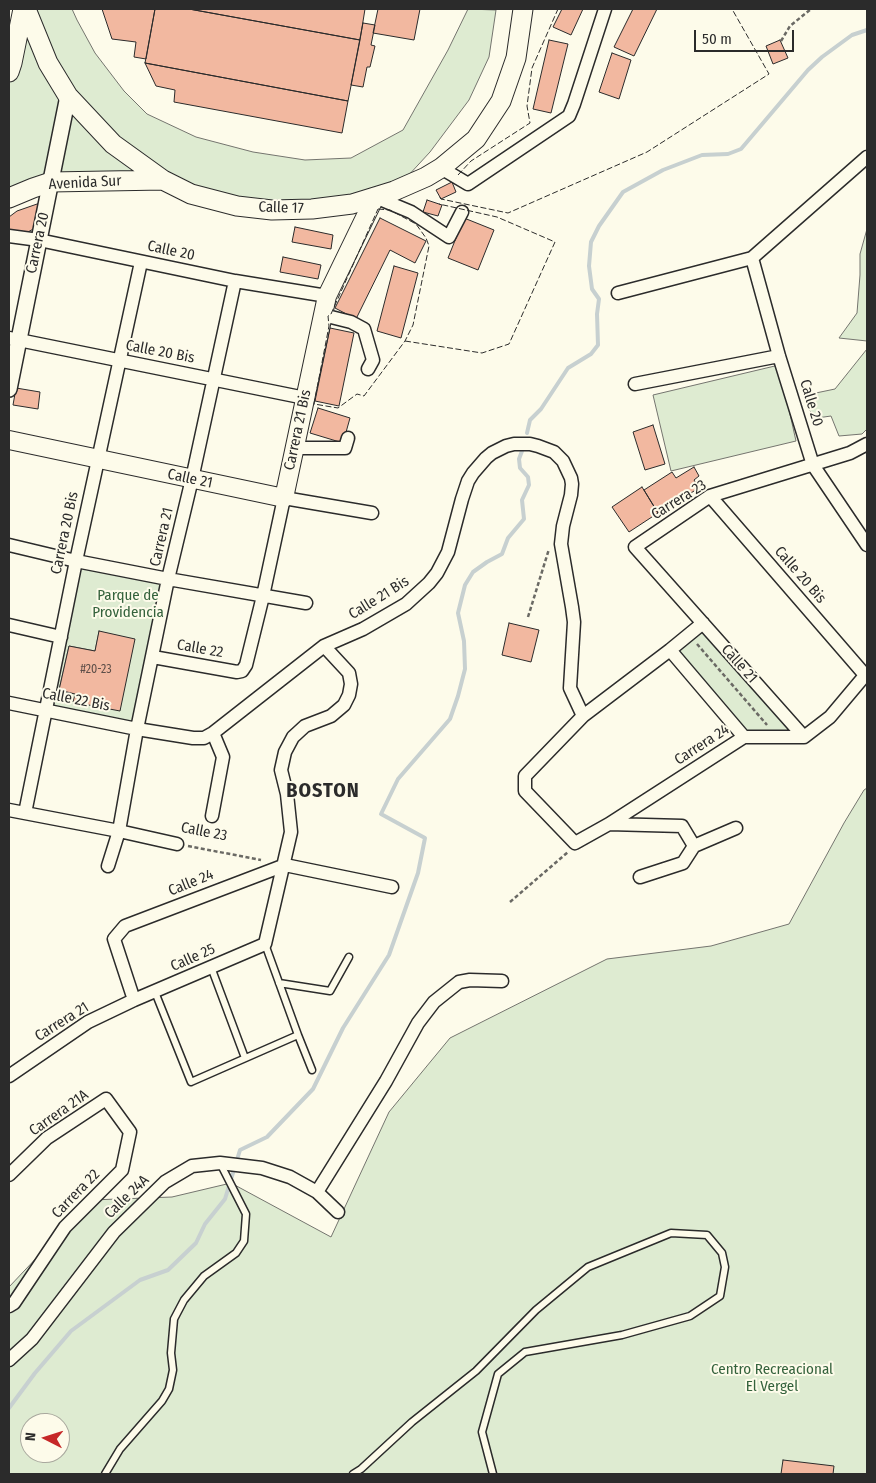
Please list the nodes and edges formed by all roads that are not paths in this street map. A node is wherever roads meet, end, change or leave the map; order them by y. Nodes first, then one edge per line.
1 (24, 9) edge
2 (605, 9) edge
3 (524, 11) edge
4 (9, 72) edge
5 (68, 96) junction
6 (867, 157) edge
7 (442, 168) junction
8 (163, 180) junction
9 (51, 182) junction
10 (375, 197) junction
11 (9, 198) edge
12 (462, 212) dead end
13 (9, 236) edge
14 (39, 240) junction
15 (752, 258) junction
16 (141, 262) junction
17 (235, 281) junction
18 (618, 293) dead end
19 (327, 296) junction
20 (323, 315) junction
21 (14, 339) edge
22 (779, 356) junction
23 (119, 361) junction
24 (368, 369) dead end
25 (214, 379) junction
26 (635, 384) dead end
27 (9, 389) edge
28 (305, 398) junction
29 (348, 438) dead end
30 (9, 440) edge
31 (867, 444) edge
32 (295, 448) junction
33 (98, 460) junction
34 (813, 465) junction
35 (192, 480) junction
36 (710, 496) junction
37 (284, 498) junction
38 (372, 513) dead end
39 (9, 545) edge
40 (867, 545) edge
41 (76, 560) junction
42 (168, 579) junction
43 (263, 596) junction
44 (306, 603) dead end
45 (702, 623) junction
46 (9, 625) edge
47 (61, 637) junction
48 (324, 646) junction
49 (670, 650) junction
50 (153, 657) junction
51 (242, 670) joint
52 (866, 674) edge
53 (9, 703) edge
54 (45, 710) junction
55 (583, 716) junction
56 (137, 729) junction
57 (213, 734) junction
58 (744, 737) junction
59 (804, 737) junction
60 (9, 810) edge
61 (25, 813) junction
62 (212, 816) dead end
63 (609, 824) junction
64 (736, 828) dead end
65 (119, 831) junction
66 (177, 844) road end
67 (694, 846) junction
68 (284, 865) junction
69 (108, 866) dead end
70 (640, 877) dead end
71 (392, 887) dead end
72 (265, 944) junction
73 (349, 957) dead end
74 (211, 967) junction
75 (502, 981) dead end
76 (280, 983) junction
77 (155, 992) junction
78 (134, 1000) junction
79 (298, 1035) junction
80 (245, 1058) junction
81 (312, 1070) dead end
82 (9, 1076) edge
83 (106, 1099) joint
84 (220, 1163) junction
85 (9, 1175) edge
86 (317, 1192) junction
87 (338, 1212) dead end
88 (9, 1306) edge
89 (9, 1360) edge
90 (105, 1474) edge
91 (353, 1474) edge
92 (493, 1474) edge

1 - 4 main road
1 - 5 main road, Calle 17
2 - 7 street
3 - 7 main road, Calle 17
5 - 8 main road, Calle 17
5 - 9 street, Carrera 20
6 - 15 street
7 - 10 main road, Calle 17
8 - 9 main road, Avenida Sur
8 - 10 main road, Calle 17
9 - 11 main road, Avenida Sur
9 - 14 street, Carrera 20
10 - 12 street
10 - 19 main road, Carrera 21 Bis
13 - 14 street, Calle 20
14 - 16 street, Calle 20
14 - 21 street, Carrera 20
15 - 18 street
15 - 22 street, Calle 20
16 - 17 street, Calle 20
16 - 23 street, Carrera 20 Bis
17 - 19 street, Calle 20
17 - 25 street, Carrera 21
19 - 20 main road, Carrera 21 Bis
20 - 24 street
20 - 28 main road, Carrera 21 Bis
21 - 23 street, Calle 20 Bis
21 - 27 street, Carrera 20
22 - 26 street
22 - 34 street, Calle 20
23 - 25 street, Calle 20 Bis
23 - 33 street, Carrera 20 Bis
25 - 28 street, Calle 20 Bis
25 - 35 street, Carrera 21
28 - 32 main road, Carrera 21 Bis
29 - 32 street
30 - 33 main road, Calle 21
31 - 34 street, Carrera 23
32 - 37 main road, Carrera 21 Bis
33 - 35 main road, Calle 21
33 - 41 street, Carrera 20 Bis
34 - 36 street, Carrera 23
34 - 40 street, Calle 20
35 - 37 main road, Calle 21
35 - 42 street, Carrera 21
36 - 45 street, Carrera 23
36 - 52 street, Calle 20 Bis
37 - 38 street, Calle 21
37 - 43 street, Carrera 21 Bis
39 - 41 street
41 - 42 street
41 - 47 street, Carrera 20 Bis
42 - 43 street
42 - 50 street, Carrera 21
43 - 44 street
43 - 51 street, Carrera 21 Bis
45 - 49 street
45 - 59 street, Calle 21
46 - 47 street
47 - 54 street, Carrera 20 Bis
48 - 55 street, Calle 21 Bis
48 - 57 street, Calle 21 Bis
48 - 68 street
49 - 55 street
49 - 58 street
50 - 51 street, Calle 22
50 - 56 street, Carrera 21
52 - 59 street
53 - 54 street, Calle 22 Bis
54 - 56 street, Calle 22 Bis
54 - 61 street, Carrera 20 Bis
55 - 63 street, Carrera 24
56 - 57 street, Calle 22 Bis
56 - 65 street, Carrera 21
57 - 62 street
58 - 59 street, Carrera 24
58 - 63 street, Carrera 24
60 - 61 street, Calle 23
61 - 65 street, Calle 23
63 - 67 street
64 - 67 street
65 - 66 street, Calle 23
65 - 69 street, Carrera 21
67 - 70 street
68 - 71 street
68 - 72 street
68 - 78 street, Calle 24
72 - 74 street, Calle 25
72 - 76 lane
73 - 76 lane
74 - 77 street, Calle 25
74 - 80 lane
75 - 86 street
76 - 79 lane
77 - 78 street, Calle 25
77 - 80 lane
78 - 82 street, Carrera 21
79 - 80 lane
79 - 81 lane
83 - 85 street, Carrera 21A
83 - 88 street, Carrera 22
84 - 86 street, Calle 24A
84 - 89 street, Calle 24A
84 - 90 lane
86 - 87 street, Calle 24A
91 - 92 lane

